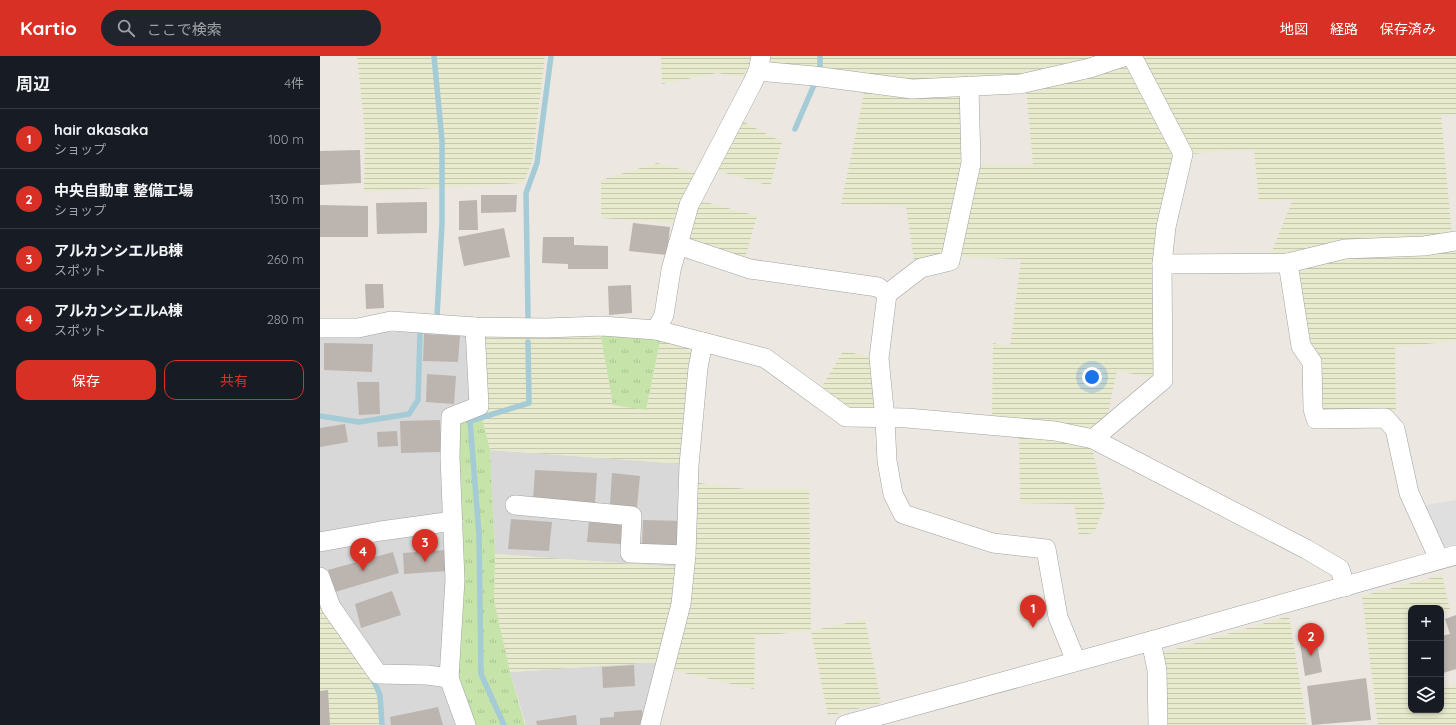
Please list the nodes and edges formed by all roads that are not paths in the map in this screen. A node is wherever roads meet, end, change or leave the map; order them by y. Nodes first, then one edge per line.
1 (1126, 56) edge
2 (1132, 56) edge
3 (759, 64) edge
4 (969, 86) junction
5 (1456, 241) edge
6 (678, 246) junction
7 (1288, 263) junction
8 (1162, 264) junction
9 (887, 294) junction
10 (475, 327) junction
11 (320, 328) edge
12 (656, 330) junction
13 (703, 342) junction
14 (885, 419) junction
15 (1093, 439) junction
16 (515, 505) dead end
17 (453, 521) junction
18 (320, 542) edge
19 (686, 555) junction
20 (1448, 557) edge
21 (320, 577) edge
22 (1345, 587) junction
23 (1151, 641) junction
24 (1076, 662) junction
25 (449, 678) junction
26 (466, 725) edge
27 (650, 725) edge
28 (844, 725) edge
29 (1158, 725) edge

1 - 4 street
2 - 8 street
3 - 4 street
3 - 6 street
4 - 9 street
5 - 7 street
6 - 9 street
6 - 12 street
7 - 8 street
7 - 20 street
8 - 15 street
9 - 14 street
10 - 11 street
10 - 12 street
10 - 17 street
12 - 13 street
13 - 14 street
13 - 19 street
14 - 15 street
14 - 24 street
15 - 22 street
16 - 19 street
17 - 18 street
17 - 25 street
19 - 27 street
20 - 22 street
21 - 25 street
22 - 23 street
23 - 24 street
23 - 29 street
24 - 28 street
25 - 26 street

